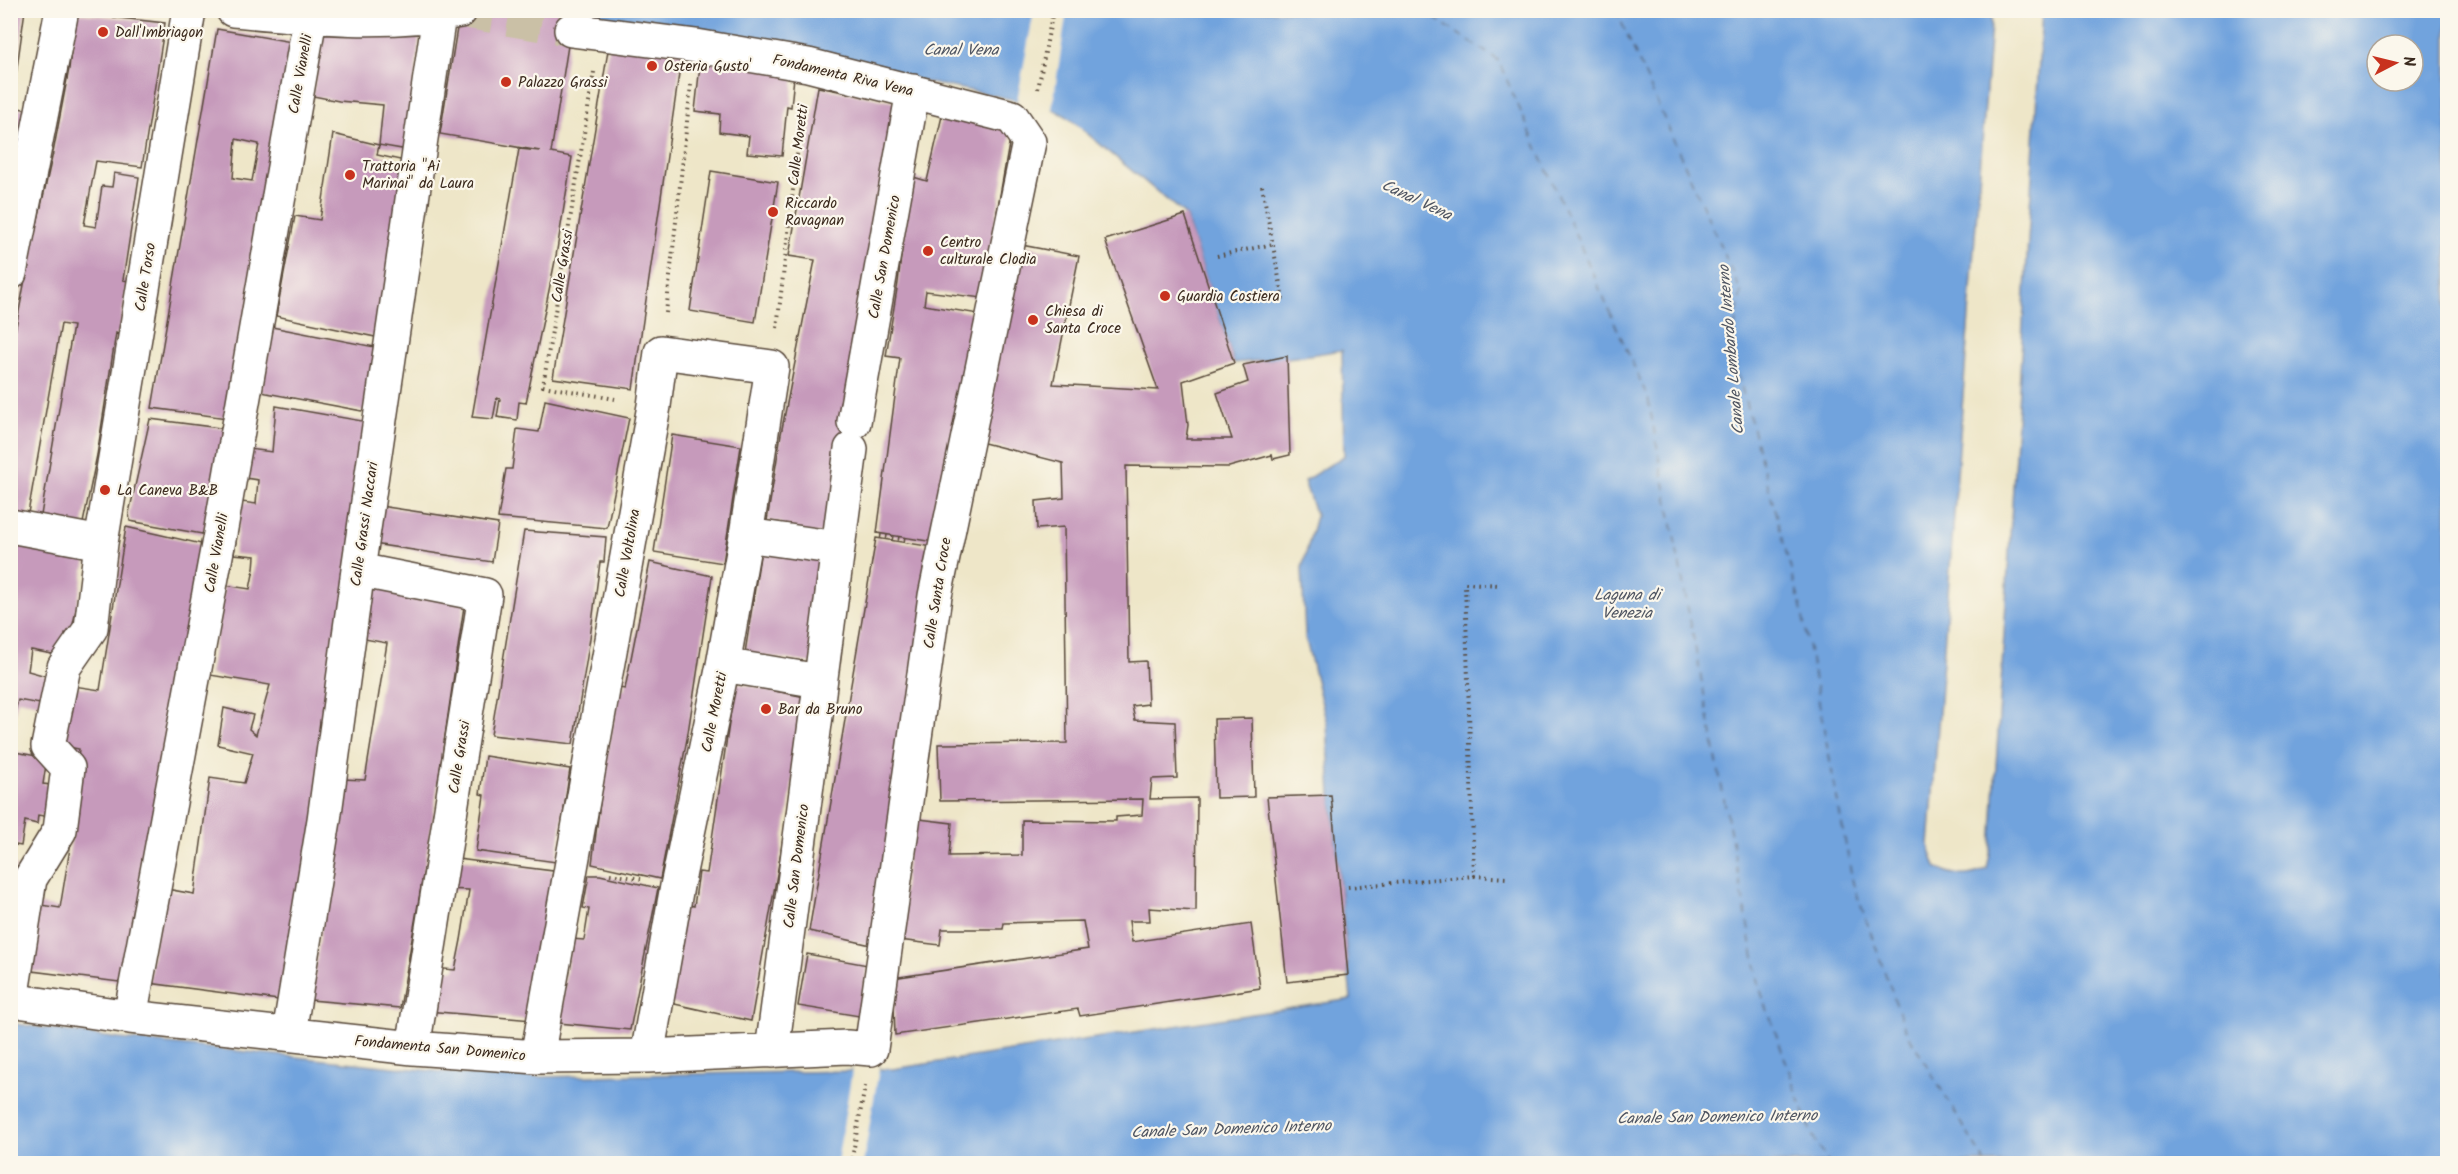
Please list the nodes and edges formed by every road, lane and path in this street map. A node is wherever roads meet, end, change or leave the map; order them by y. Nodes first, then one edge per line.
1 (62, 10) edge
2 (189, 10) edge
3 (232, 10) edge
4 (1053, 10) edge
5 (450, 13) edge
6 (310, 18) junction
7 (585, 33) joint
8 (696, 46) junction
9 (808, 65) junction
10 (914, 91) junction
11 (1037, 98) dead end
12 (1029, 142) joint
13 (1262, 186) dead end
14 (1273, 244) junction
15 (1217, 256) dead end
16 (10, 273) edge
17 (1283, 300) dead end
18 (662, 352) junction
19 (772, 367) junction
20 (654, 406) junction
21 (10, 526) edge
22 (746, 535) junction
23 (839, 539) junction
24 (101, 543) junction
25 (944, 546) junction
26 (357, 570) junction
27 (1502, 585) dead end
28 (723, 665) junction
29 (819, 681) junction
30 (571, 867) junction
31 (1474, 876) junction
32 (1507, 878) dead end
33 (677, 886) junction
34 (1348, 887) dead end
35 (11, 1000) edge
36 (130, 1017) junction
37 (289, 1033) junction
38 (413, 1048) junction
39 (871, 1049) joint
40 (772, 1052) junction
41 (647, 1056) junction
42 (537, 1057) junction
43 (866, 1082) dead end
44 (851, 1164) edge

1 - 16 street
2 - 24 street, Calle Torso
3 - 6 street
4 - 11 path
5 - 6 street
5 - 26 street, Calle Grassi Naccari
6 - 36 street, Calle Vianelli
7 - 8 street, Fondamenta Riva Vena
7 - 20 path, Calle Grassi
8 - 9 street, Fondamenta Riva Vena
8 - 18 path
9 - 10 street, Fondamenta Riva Vena
9 - 19 path, Calle Moretti
10 - 12 street, Fondamenta Riva Vena
10 - 23 street, Calle San Domenico
12 - 25 street, Calle Santa Croce
13 - 14 path
14 - 15 path
14 - 17 path
18 - 19 street
18 - 20 street, Calle Voltolina
19 - 22 street, Calle Moretti
20 - 30 street, Calle Voltolina
21 - 24 street
22 - 23 street
22 - 28 street, Calle Moretti
23 - 25 path
23 - 29 street, Calle San Domenico
24 - 35 street, Calle Torso
25 - 39 street, Calle Santa Croce
26 - 37 street, Calle Grassi Naccari
26 - 38 street, Calle Grassi
27 - 31 path
28 - 29 street
28 - 33 street, Calle Moretti
29 - 40 street, Calle San Domenico
30 - 33 path
30 - 42 street, Calle Voltolina
31 - 32 path
31 - 34 path
33 - 41 street, Calle Moretti
35 - 36 street, Fondamenta San Domenico
36 - 37 street, Fondamenta San Domenico
37 - 38 street, Fondamenta San Domenico
38 - 42 street, Fondamenta San Domenico
39 - 40 street, Fondamenta San Domenico
40 - 41 street, Fondamenta San Domenico
41 - 42 street, Fondamenta San Domenico
43 - 44 path

